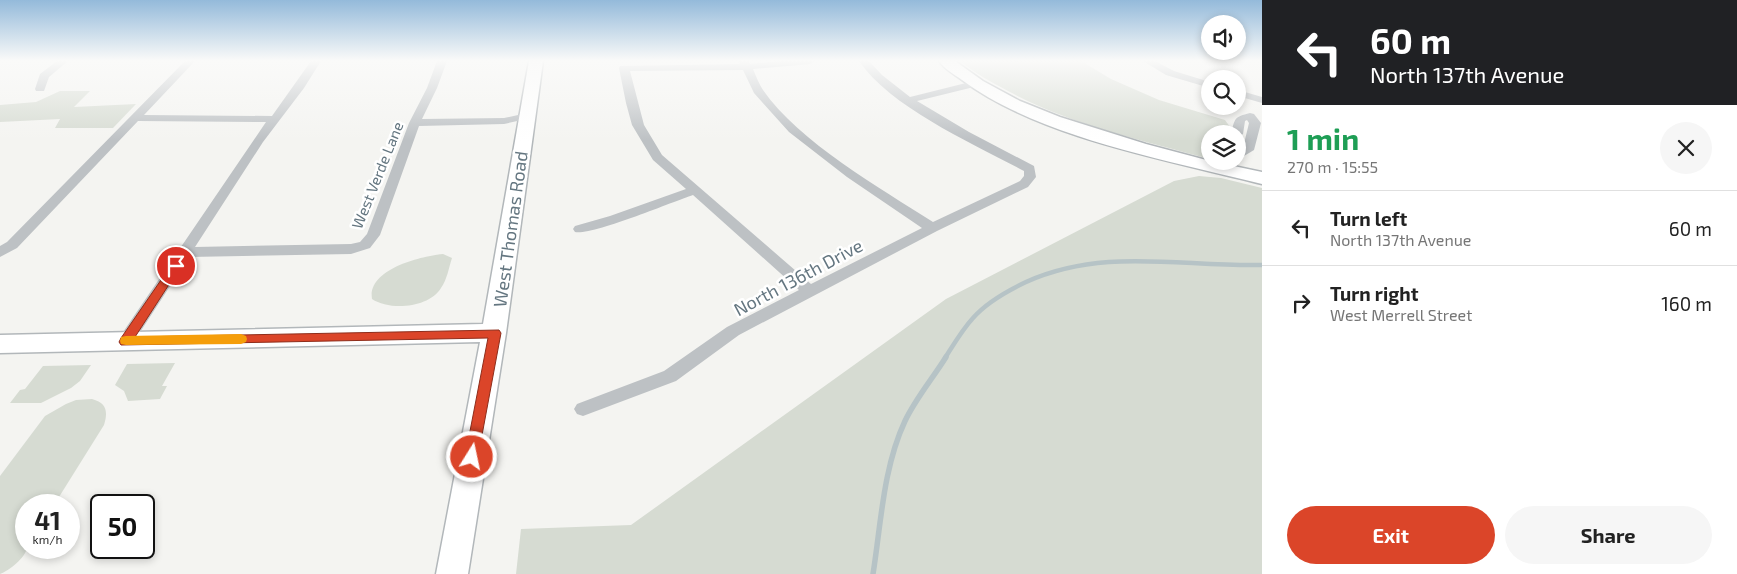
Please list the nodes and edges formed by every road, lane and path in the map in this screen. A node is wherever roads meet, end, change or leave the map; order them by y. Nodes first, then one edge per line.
1 (164, 88) edge
2 (297, 88) edge
3 (432, 88) edge
4 (532, 88) edge
5 (628, 88) edge
6 (756, 88) edge
7 (893, 88) edge
8 (959, 88) edge
9 (987, 88) edge
10 (1257, 98) edge
11 (909, 100) junction
12 (527, 116) junction
13 (1250, 116) junction
14 (134, 118) junction
15 (417, 118) junction
16 (275, 119) junction
17 (1239, 125) edge
18 (1246, 135) edge
19 (1252, 136) junction
20 (1246, 150) edge
21 (1235, 171) joint
22 (1262, 178) edge
23 (694, 190) junction
24 (580, 228) dead end
25 (932, 228) junction
26 (0, 252) edge
27 (185, 252) junction
28 (810, 291) junction
29 (494, 333) junction
30 (125, 342) junction
31 (0, 344) edge
32 (583, 409) dead end
33 (452, 574) edge

1 - 14 street
2 - 16 street
3 - 15 street, West Verde Lane
4 - 12 street, West Thomas Road
5 - 23 street
6 - 25 street
7 - 11 street
8 - 11 street
9 - 21 street
10 - 13 street
11 - 25 street, North 136th Drive
12 - 15 street
12 - 29 street, West Thomas Road
13 - 17 street
13 - 19 street
14 - 16 street
14 - 26 street
15 - 27 street, West Verde Lane
16 - 27 street
18 - 19 street
19 - 20 street
21 - 22 street
23 - 24 street
23 - 28 street
25 - 28 street, North 136th Drive
27 - 30 street
28 - 32 street, North 136th Drive
29 - 30 street
29 - 33 street, West Thomas Road
30 - 31 street

